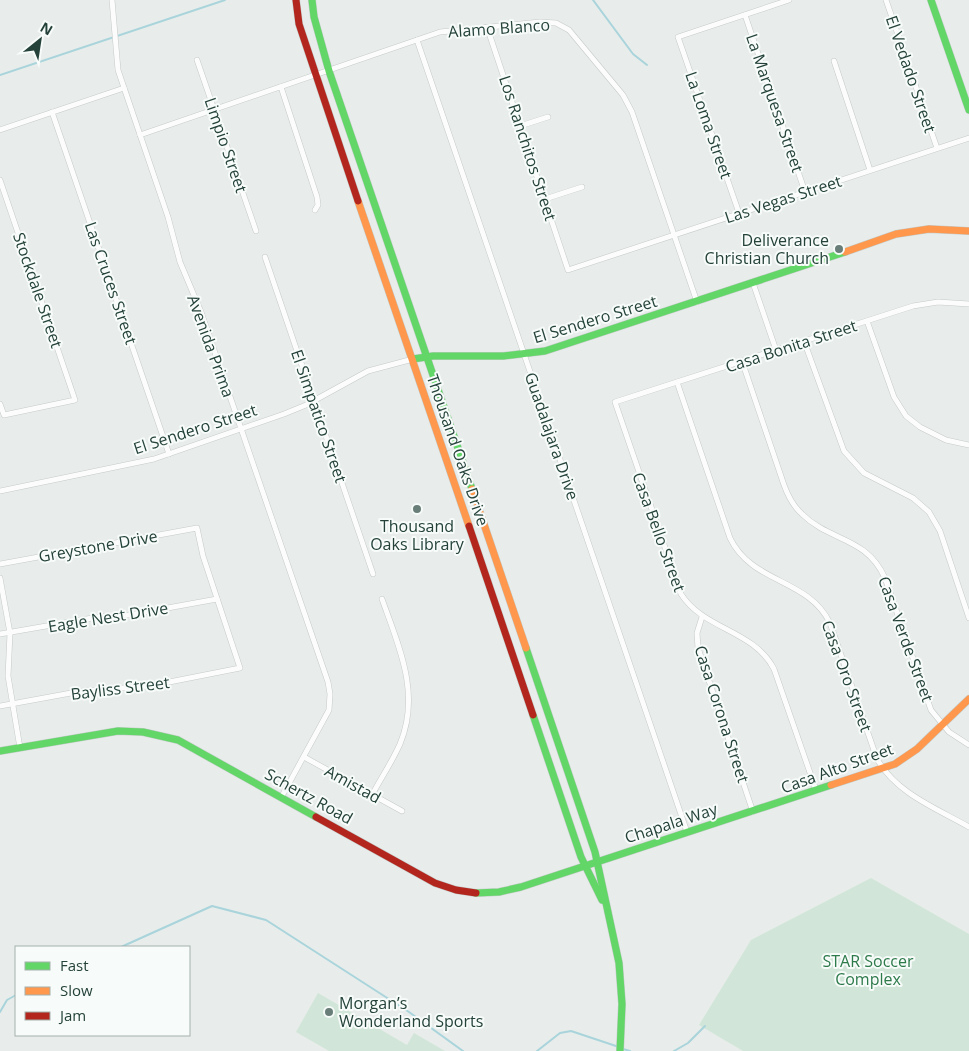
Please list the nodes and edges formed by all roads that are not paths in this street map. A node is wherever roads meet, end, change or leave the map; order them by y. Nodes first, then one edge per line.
1 (112, 0) edge
2 (296, 0) edge
3 (312, 0) edge
4 (789, 0) edge
5 (886, 0) edge
6 (931, 0) edge
7 (745, 15) junction
8 (487, 27) junction
9 (417, 40) junction
10 (197, 60) dead end
11 (834, 62) dead end
12 (329, 71) junction
13 (314, 75) junction
14 (281, 87) junction
15 (124, 88) junction
16 (214, 110) junction
17 (969, 110) edge
18 (52, 112) junction
19 (548, 117) dead end
20 (520, 126) junction
21 (0, 130) edge
22 (140, 135) junction
23 (969, 138) edge
24 (936, 148) junction
25 (870, 170) junction
26 (0, 180) edge
27 (582, 187) dead end
28 (805, 192) junction
29 (545, 200) junction
30 (315, 210) dead end
31 (739, 213) junction
32 (256, 231) dead end
33 (969, 231) edge
34 (673, 234) junction
35 (265, 257) dead end
36 (568, 270) joint
37 (753, 283) junction
38 (697, 302) junction
39 (969, 304) edge
40 (867, 321) junction
41 (804, 341) junction
42 (776, 350) junction
43 (524, 354) junction
44 (427, 356) junction
45 (412, 359) junction
46 (742, 362) junction
47 (677, 382) junction
48 (314, 401) junction
49 (615, 402) joint
50 (0, 404) edge
51 (241, 429) junction
52 (969, 445) edge
53 (169, 454) junction
54 (0, 491) edge
55 (0, 564) edge
56 (374, 574) dead end
57 (0, 578) edge
58 (217, 599) junction
59 (382, 600) dead end
60 (702, 617) junction
61 (969, 618) edge
62 (10, 632) junction
63 (0, 634) edge
64 (969, 699) edge
65 (12, 704) junction
66 (0, 706) edge
67 (942, 725) junction
68 (969, 745) edge
69 (20, 748) junction
70 (0, 751) edge
71 (304, 757) junction
72 (882, 768) junction
73 (816, 790) junction
74 (372, 795) junction
75 (282, 796) junction
76 (402, 812) dead end
77 (753, 812) junction
78 (969, 827) edge
79 (687, 832) junction
80 (597, 860) junction
81 (584, 865) junction
82 (605, 904) junction
83 (620, 1051) edge

1 - 15 street, Avenida Prima
2 - 13 main road, Thousand Oaks Drive
3 - 12 main road, Thousand Oaks Drive
4 - 7 street
5 - 24 street, El Vedado Street
6 - 17 main road
7 - 28 street, La Marquesa Street
7 - 31 street, La Loma Street
8 - 9 street, Alamo Blanco
8 - 20 street, Los Ranchitos Street
8 - 34 street, Alamo Blanco
9 - 12 street, Alamo Blanco
9 - 43 street, Guadalajara Drive
10 - 16 street, Limpio Street
11 - 25 street
12 - 13 street, Alamo Blanco
12 - 44 main road, Thousand Oaks Drive
13 - 14 street, Alamo Blanco
13 - 45 main road, Thousand Oaks Drive
14 - 16 street, Alamo Blanco
14 - 30 street
15 - 18 street
15 - 22 street, Avenida Prima
16 - 22 street, Alamo Blanco
16 - 32 street, Limpio Street
18 - 21 street
18 - 53 street, Las Cruces Street
19 - 20 street
20 - 29 street, Los Ranchitos Street
22 - 51 street, Avenida Prima
23 - 24 street, Las Vegas Street
24 - 25 street, Las Vegas Street
25 - 28 street, Las Vegas Street
26 - 50 street, Stockdale Street
27 - 29 street
28 - 31 street, Las Vegas Street
29 - 36 street, Los Ranchitos Street
31 - 34 street, Las Vegas Street
33 - 37 main road, El Sendero Street
34 - 36 street, Las Vegas Street
34 - 38 street, Alamo Blanco
35 - 48 street, El Simpatico Street
37 - 38 main road, El Sendero Street
37 - 42 street
38 - 43 main road, El Sendero Street
39 - 40 street, Casa Bonita Street
40 - 41 street, Casa Bonita Street
40 - 52 street
41 - 42 street, Casa Bonita Street
41 - 61 street
42 - 46 street, Casa Bonita Street
43 - 44 main road, El Sendero Street
43 - 79 street, Guadalajara Drive
44 - 45 main road, El Sendero Street
44 - 80 main road, Thousand Oaks Drive
45 - 48 street, El Sendero Street
45 - 81 main road, Thousand Oaks Drive
46 - 47 street, Casa Bonita Street
46 - 67 street, Casa Verde Street
47 - 49 street, Casa Bonita Street
47 - 72 street, Casa Oro Street
48 - 51 street, El Sendero Street
48 - 56 street, El Simpatico Street
49 - 60 street, Casa Bello Street
51 - 53 street, El Sendero Street
51 - 71 street, Avenida Prima
53 - 54 street, El Sendero Street
55 - 58 street, Greystone Drive
57 - 62 street
58 - 62 street, Eagle Nest Drive
58 - 65 street, Bayliss Street
59 - 74 street
60 - 73 street, Casa Bello Street
60 - 77 street, Casa Corona Street
62 - 63 street, Eagle Nest Drive
62 - 65 street
64 - 67 main road, Casa Alto Street
65 - 66 street, Bayliss Street
65 - 69 street
67 - 68 street, Casa Verde Street
67 - 72 main road, Casa Alto Street
69 - 70 main road, Schertz Road
69 - 75 main road, Schertz Road
71 - 74 street, Amistad
71 - 75 street, Avenida Prima
72 - 73 main road, Casa Alto Street
72 - 78 street, Casa Oro Street
73 - 77 main road, Casa Alto Street
74 - 76 street, Amistad
75 - 81 main road, Schertz Road
77 - 79 main road, Chapala Way
79 - 80 main road, Chapala Way
80 - 81 main road, Schertz Road
80 - 82 main road, Thousand Oaks Drive
81 - 82 main road, Thousand Oaks Drive
82 - 83 main road, Thousand Oaks Drive

